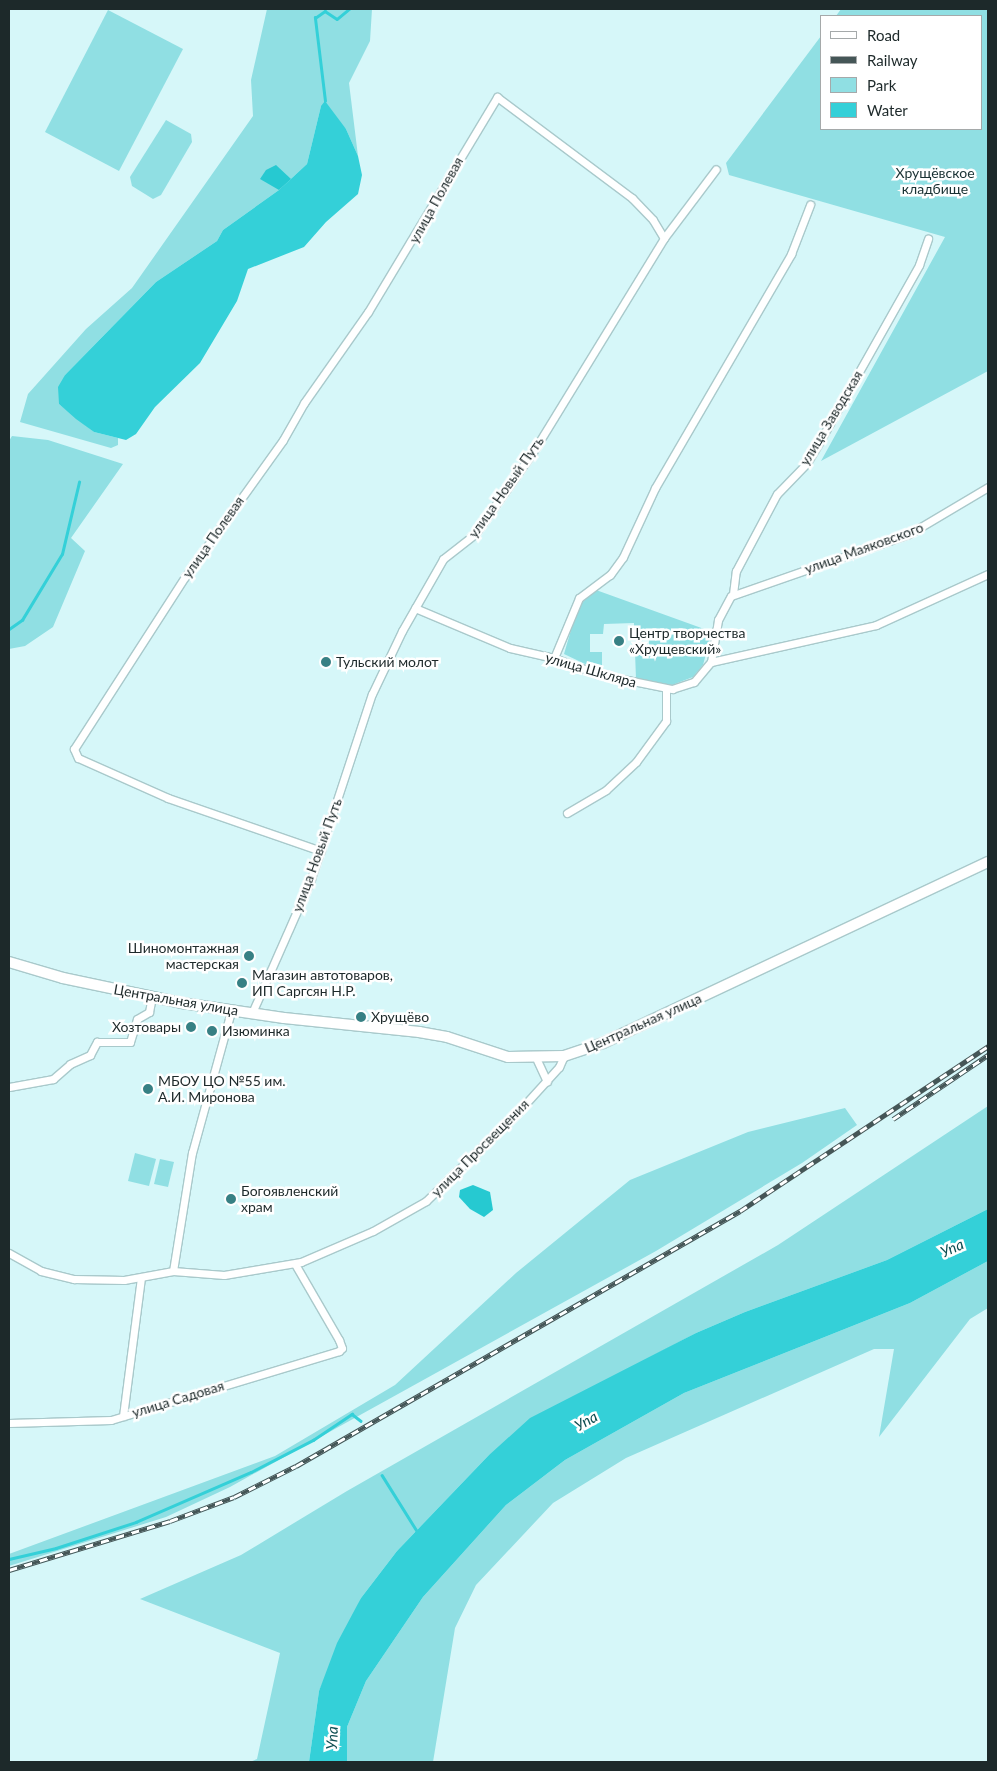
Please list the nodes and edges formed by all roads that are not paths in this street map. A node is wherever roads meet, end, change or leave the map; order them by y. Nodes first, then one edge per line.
1 (716, 169) dead end
2 (810, 205) dead end
3 (664, 238) junction
4 (928, 239) dead end
5 (988, 487) edge
6 (988, 574) edge
7 (734, 594) junction
8 (415, 608) junction
9 (554, 658) junction
10 (711, 662) junction
11 (666, 689) junction
12 (567, 813) dead end
13 (321, 851) junction
14 (988, 862) edge
15 (9, 962) edge
16 (152, 997) junction
17 (231, 1011) junction
18 (252, 1013) junction
19 (564, 1056) junction
20 (536, 1058) junction
21 (547, 1082) junction
22 (9, 1088) edge
23 (9, 1253) edge
24 (295, 1264) junction
25 (173, 1271) junction
26 (141, 1278) junction
27 (123, 1416) junction
28 (9, 1423) edge

1 - 3 street, улица Новый Путь
2 - 9 street
3 - 8 street, улица Новый Путь
3 - 13 street, улица Полевая
4 - 7 street, улица Заводская
5 - 7 street, улица Маяковского
6 - 10 street
7 - 10 street
8 - 9 street, улица Шкляра
8 - 13 street, улица Новый Путь
9 - 11 street, улица Шкляра
10 - 11 street, улица Шкляра
11 - 12 street
13 - 18 street, улица Новый Путь
14 - 19 main road, Центральная улица
15 - 16 main road, Центральная улица
16 - 17 main road, Центральная улица
16 - 22 street
17 - 18 main road, Центральная улица
17 - 25 street
18 - 20 main road, Центральная улица
19 - 20 main road, Центральная улица
19 - 21 street, улица Просвещения
20 - 21 street
21 - 24 street, улица Просвещения
23 - 26 street, улица Просвещения
24 - 25 street, улица Просвещения
24 - 27 street, улица Садовая
25 - 26 street, улица Просвещения
26 - 27 street
27 - 28 street, улица Садовая

